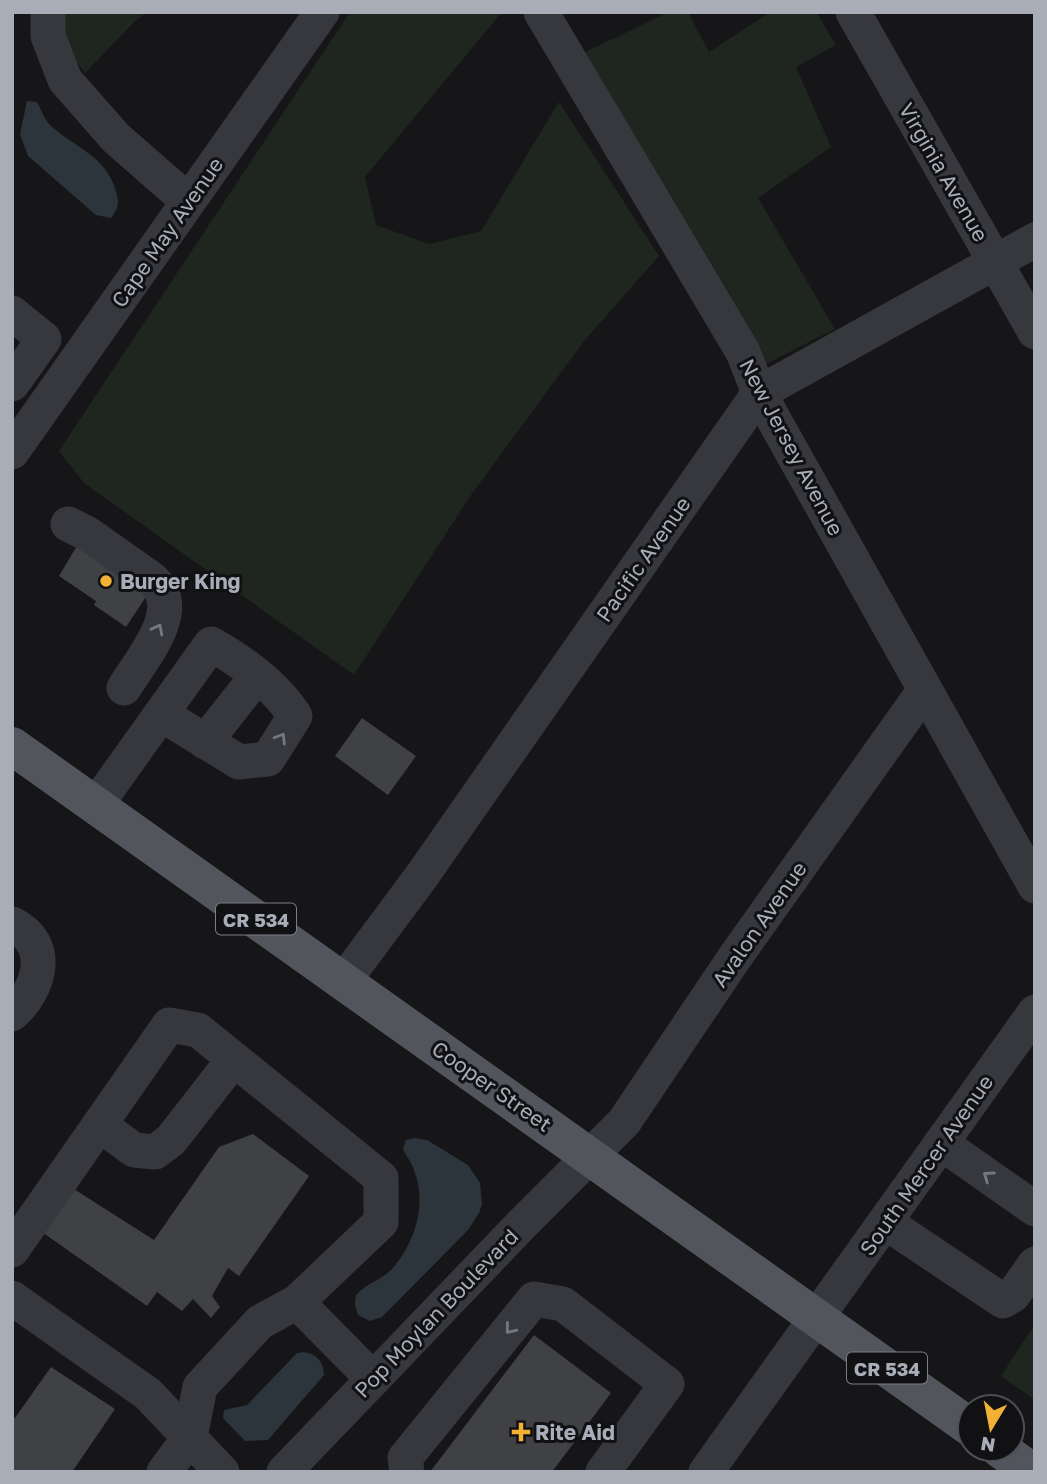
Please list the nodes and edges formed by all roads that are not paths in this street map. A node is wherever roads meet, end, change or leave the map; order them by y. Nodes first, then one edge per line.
1 (48, 12) edge
2 (322, 12) edge
3 (541, 12) edge
4 (853, 12) edge
5 (188, 201) junction
6 (1035, 240) edge
7 (995, 263) junction
8 (12, 313) edge
9 (1035, 332) edge
10 (12, 384) edge
11 (759, 393) junction
12 (12, 452) edge
13 (68, 524) dead end
14 (257, 676) junction
15 (124, 688) dead end
16 (924, 691) junction
17 (161, 714) junction
18 (205, 742) junction
19 (12, 746) edge
20 (96, 805) junction
21 (1035, 886) edge
22 (12, 924) edge
23 (343, 982) junction
24 (1035, 1012) edge
25 (12, 1014) edge
26 (234, 1059) junction
27 (100, 1125) junction
28 (942, 1143) junction
29 (591, 1156) junction
30 (1035, 1209) edge
31 (886, 1222) junction
32 (12, 1250) edge
33 (1035, 1264) edge
34 (12, 1298) edge
35 (296, 1303) junction
36 (817, 1318) junction
37 (373, 1379) junction
38 (956, 1417) edge
39 (190, 1437) junction
40 (164, 1472) edge
41 (222, 1472) edge
42 (284, 1472) edge
43 (407, 1472) edge
44 (603, 1472) edge
45 (706, 1472) edge

1 - 5 street
2 - 5 street, Cape May Avenue
3 - 11 street, New Jersey Avenue
4 - 7 street, Virginia Avenue
5 - 12 street, Cape May Avenue
6 - 7 street, Pacific Avenue
7 - 9 street, Virginia Avenue
7 - 11 street, Pacific Avenue
8 - 10 street
11 - 16 street, New Jersey Avenue
11 - 23 street, Pacific Avenue
15 -> 13 street
14 - 17 street
14 - 18 street
18 -> 14 street
16 - 21 street, New Jersey Avenue
16 - 29 street, Avalon Avenue
17 - 18 street
17 - 20 street
19 - 20 main road, Cooper Street / CR 534
20 - 23 main road, Cooper Street / CR 534
22 - 25 street
23 - 29 main road, Cooper Street / CR 534
24 - 28 street, South Mercer Avenue
26 - 27 street
26 - 27 street
26 - 35 street
27 - 32 street
30 -> 28 street
28 - 31 street, South Mercer Avenue
29 - 36 main road, Cooper Street / CR 534
29 - 37 street, Pop Moylan Boulevard
31 - 33 street
31 - 36 street, South Mercer Avenue
34 - 39 street
35 - 37 street
35 - 39 street
36 - 38 main road, Cooper Street / CR 534
36 - 45 street, South Mercer Avenue
37 - 42 street, Pop Moylan Boulevard
39 - 40 street
39 - 41 street
44 -> 43 street

